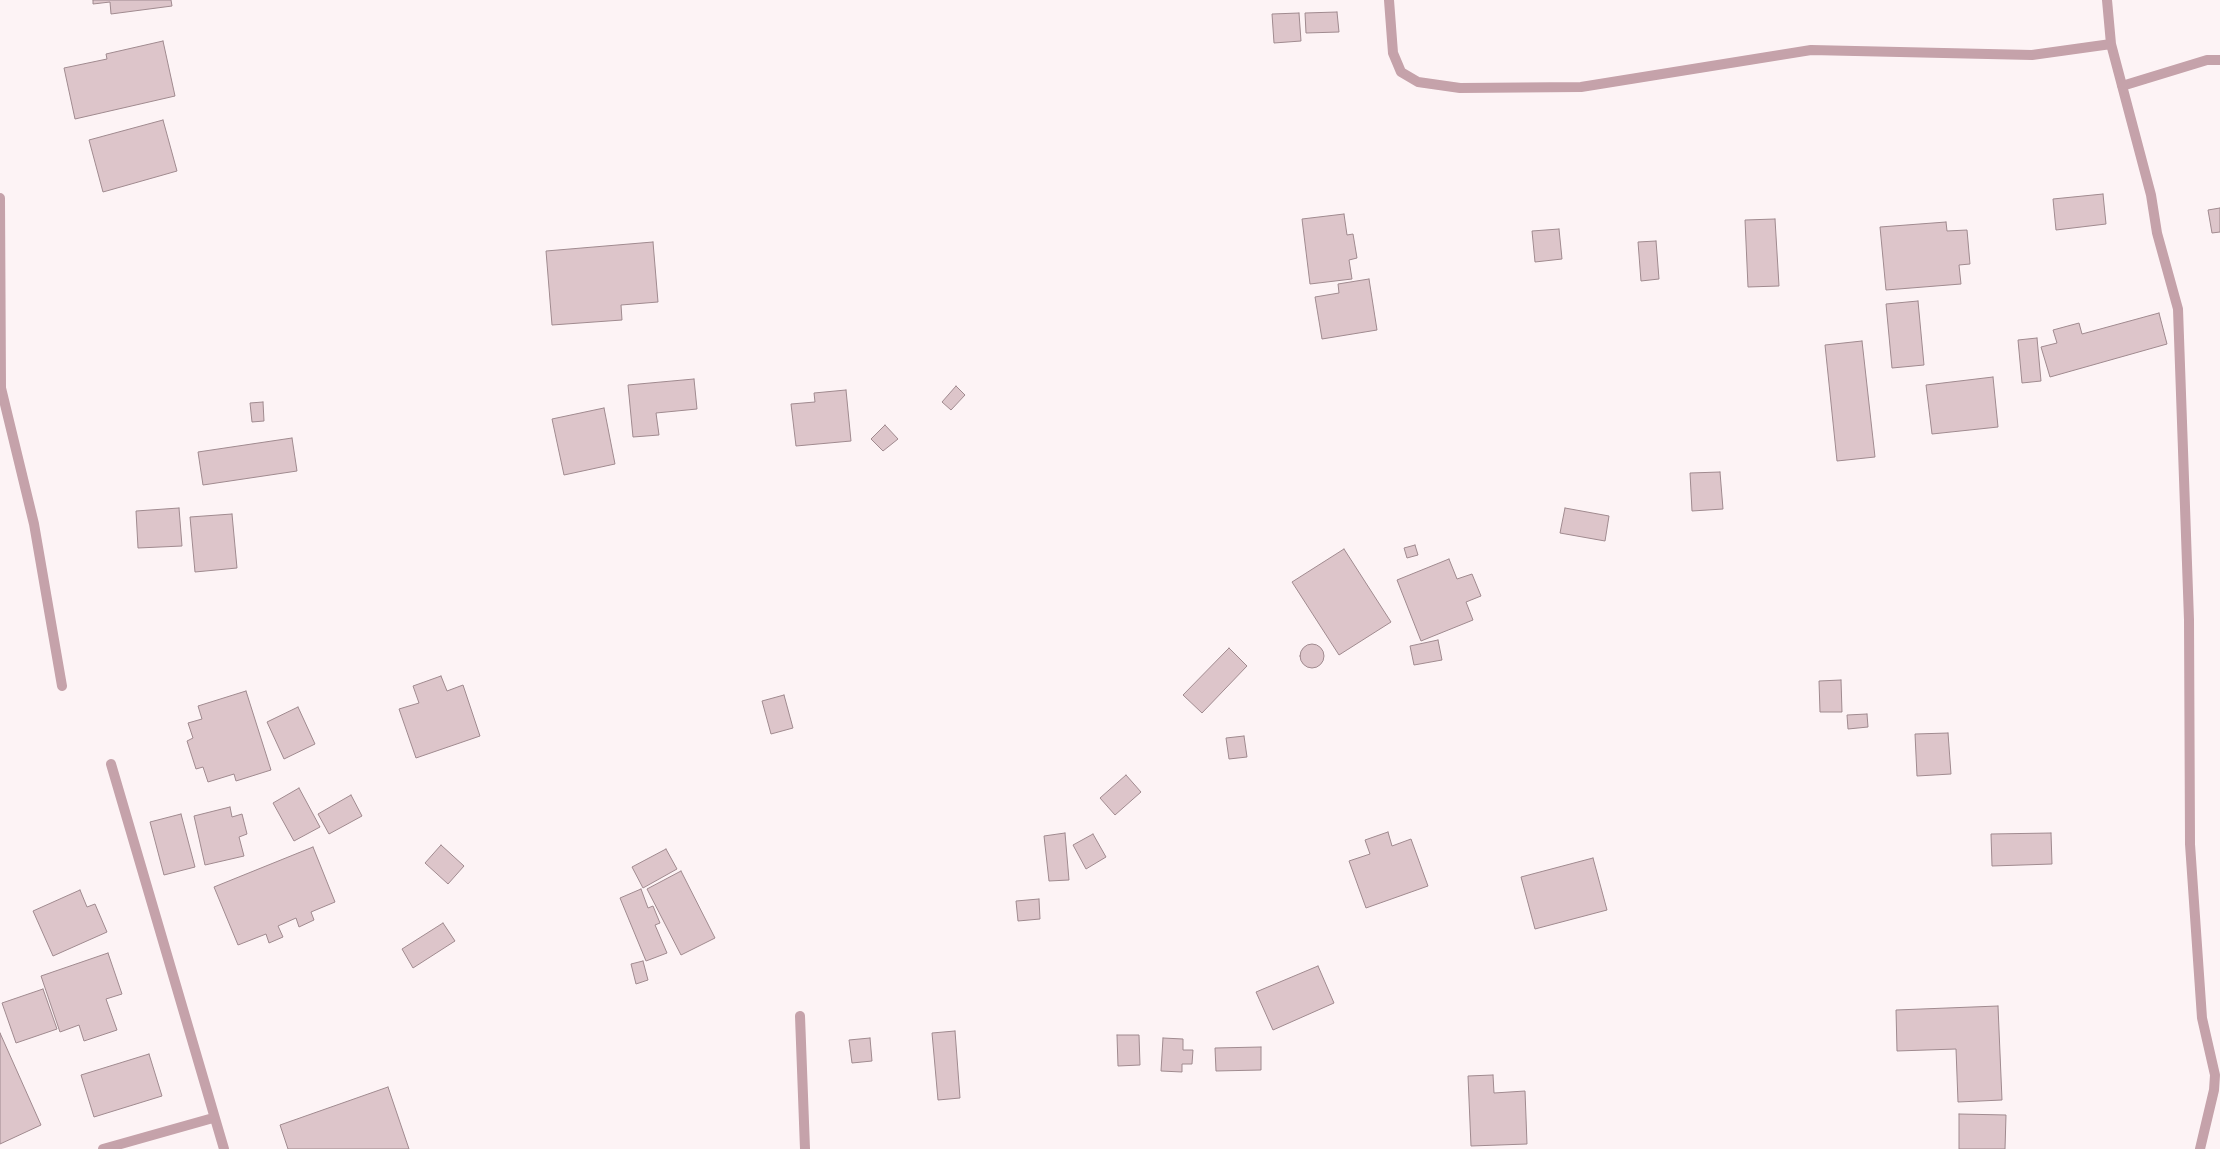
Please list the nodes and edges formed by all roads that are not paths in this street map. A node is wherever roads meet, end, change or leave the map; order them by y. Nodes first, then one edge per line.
1 (1389, 0) edge
2 (2107, 0) edge
3 (2111, 44) junction
4 (2220, 60) edge
5 (2122, 86) junction
6 (0, 198) edge
7 (62, 686) dead end
8 (111, 764) dead end
9 (800, 1016) dead end
10 (213, 1118) junction
11 (103, 1149) edge
12 (224, 1149) edge
13 (805, 1149) edge
14 (2200, 1149) edge

1 - 3 street
2 - 3 street
3 - 5 street
4 - 5 street
5 - 14 street
6 - 7 street
8 - 10 street
9 - 13 street
10 - 11 street
10 - 12 street

